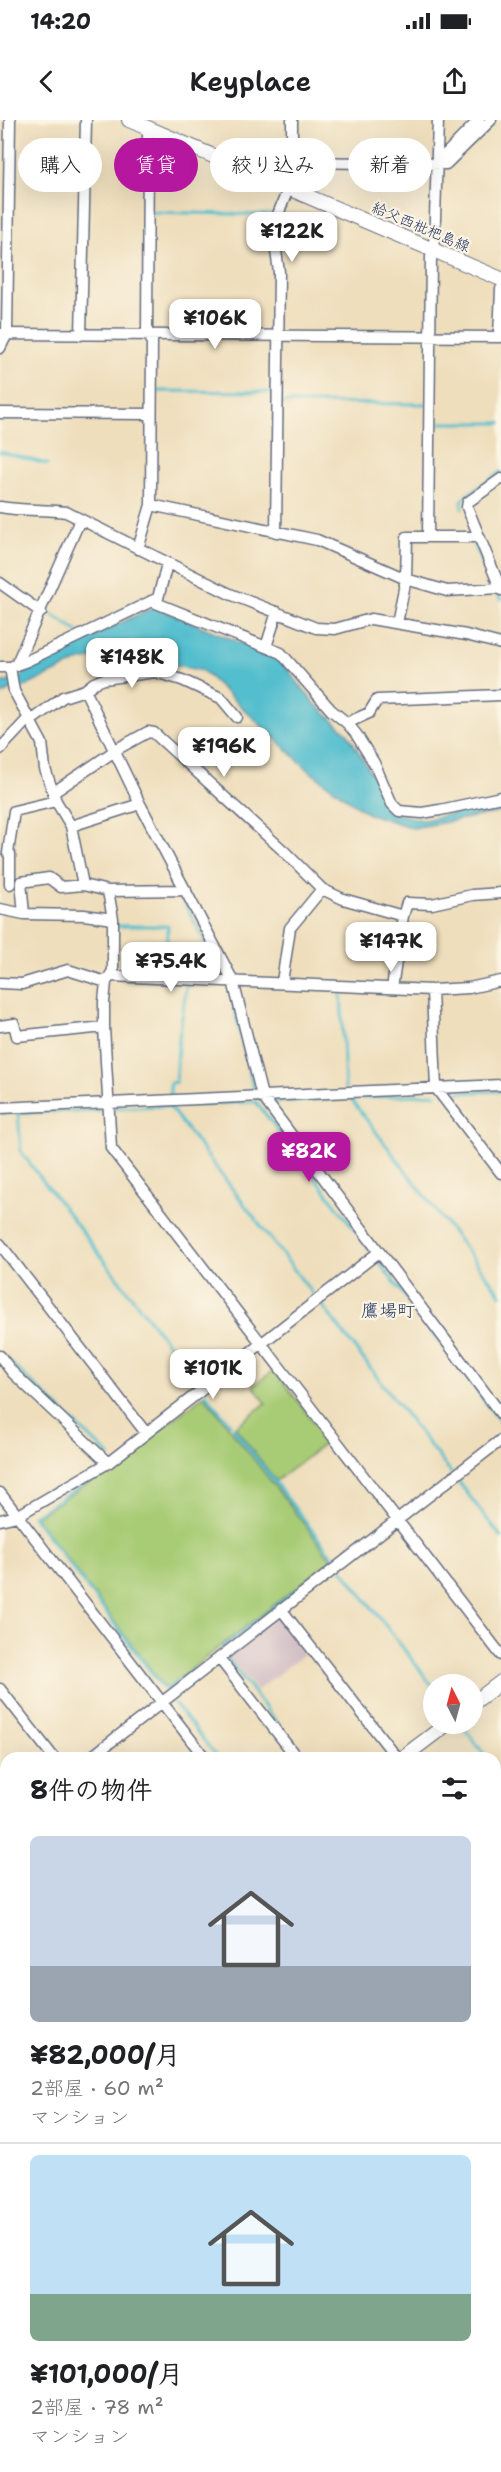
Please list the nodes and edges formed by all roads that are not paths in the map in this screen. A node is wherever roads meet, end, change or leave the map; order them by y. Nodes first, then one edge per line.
1 (10, 120) edge
2 (86, 120) edge
3 (129, 120) edge
4 (292, 120) edge
5 (438, 120) edge
6 (479, 120) edge
7 (490, 120) edge
8 (148, 128) junction
9 (292, 138) edge
10 (210, 154) edge
11 (336, 162) edge
12 (437, 163) junction
13 (287, 192) edge
14 (298, 192) edge
15 (5, 215) edge
16 (434, 251) junction
17 (501, 279) edge
18 (501, 289) edge
19 (4, 334) edge
20 (81, 335) junction
21 (149, 336) junction
22 (278, 336) junction
23 (430, 337) junction
24 (500, 338) edge
25 (0, 348) edge
26 (0, 413) edge
27 (150, 414) junction
28 (501, 479) edge
29 (151, 505) junction
30 (0, 507) edge
31 (80, 520) junction
32 (276, 532) junction
33 (428, 537) junction
34 (477, 537) junction
35 (138, 549) junction
36 (167, 564) junction
37 (406, 579) junction
38 (0, 583) edge
39 (500, 587) edge
40 (151, 601) junction
41 (41, 612) junction
42 (278, 612) junction
43 (397, 623) junction
44 (501, 644) edge
45 (266, 647) junction
46 (9, 669) edge
47 (85, 690) junction
48 (501, 695) edge
49 (237, 717) dead end
50 (28, 720) junction
51 (347, 723) junction
52 (0, 749) edge
53 (114, 753) junction
54 (55, 796) junction
55 (501, 796) edge
56 (140, 804) junction
57 (71, 826) junction
58 (21, 882) junction
59 (5, 884) edge
60 (82, 885) junction
61 (322, 889) junction
62 (186, 890) junction
63 (108, 891) junction
64 (501, 893) edge
65 (0, 909) edge
66 (24, 914) junction
67 (403, 916) junction
68 (113, 919) junction
69 (108, 979) junction
70 (233, 981) junction
71 (501, 981) edge
72 (282, 982) junction
73 (0, 983) edge
74 (392, 988) junction
75 (432, 990) junction
76 (0, 1026) edge
77 (104, 1027) junction
78 (501, 1085) edge
79 (436, 1088) junction
80 (262, 1096) junction
81 (109, 1103) junction
82 (0, 1108) edge
83 (501, 1173) edge
84 (0, 1244) edge
85 (379, 1252) junction
86 (261, 1344) junction
87 (0, 1356) edge
88 (501, 1414) edge
89 (146, 1433) junction
90 (501, 1440) edge
91 (108, 1462) junction
92 (0, 1493) edge
93 (17, 1516) junction
94 (0, 1520) edge
95 (397, 1520) junction
96 (281, 1609) junction
97 (501, 1655) edge
98 (219, 1658) junction
99 (501, 1682) edge
100 (0, 1689) edge
101 (483, 1696) edge
102 (162, 1702) junction
103 (434, 1734) edge
104 (49, 1752) edge
105 (98, 1752) edge
106 (201, 1752) edge
107 (292, 1752) edge
108 (392, 1752) edge
109 (410, 1752) edge

1 - 15 street
2 - 20 street
3 - 8 main road, 給父西枇杷島線
4 - 9 street
5 - 12 street
6 - 12 street
7 - 12 street
8 - 10 main road, 給父西枇杷島線
8 - 21 street
11 - 12 street
12 - 16 street
13 - 22 street
14 - 16 main road, 給父西枇杷島線
15 - 19 street
16 - 17 main road, 給父西枇杷島線
16 - 23 street
18 - 24 street
19 - 20 street
19 - 25 street
20 - 21 street
21 - 22 street
21 - 27 street
22 - 23 street
22 - 32 street
23 - 24 street
23 - 33 street
26 - 27 street
27 - 29 street
28 - 34 street
29 - 32 street
29 - 35 street
30 - 31 street
31 - 35 street
31 - 41 street
32 - 37 street
33 - 34 street
33 - 37 street
34 - 39 street
35 - 36 street
36 - 40 street
36 - 42 street
37 - 39 street
37 - 43 street
38 - 41 street
40 - 45 street
40 - 46 street
41 - 46 street
42 - 43 street
42 - 45 street
43 - 44 street
45 - 51 street
46 - 50 street
47 - 49 street
47 - 50 street
47 - 53 street
48 - 51 street
50 - 52 street
50 - 54 street
51 - 55 street
53 - 54 street
53 - 56 street
53 - 61 street
54 - 57 street
54 - 59 street
56 - 57 street
56 - 62 street
57 - 60 street
58 - 59 street
58 - 60 street
58 - 66 street
60 - 63 street
61 - 67 street
61 - 72 street
62 - 63 street
62 - 70 street
63 - 68 street
64 - 67 street
65 - 66 street
66 - 68 street
67 - 74 street
68 - 69 street
69 - 70 street
69 - 73 street
69 - 77 street
70 - 72 street
70 - 80 street
71 - 75 street
72 - 74 street
74 - 75 street
75 - 79 street
76 - 77 street
77 - 81 street
78 - 79 street
79 - 80 street
79 - 83 street
80 - 81 street
80 - 85 street
81 - 82 street
81 - 86 street
84 - 89 street
85 - 86 street
85 - 88 street
86 - 89 street
86 - 95 street
87 - 91 street
89 - 91 street
90 - 95 street
91 - 93 street
92 - 93 street
93 - 94 street
93 - 102 street
95 - 96 street
95 - 97 street
96 - 98 street
96 - 108 street
98 - 102 street
98 - 107 street
99 - 101 main road
100 - 104 street
102 - 105 street
102 - 106 street
103 - 109 main road

